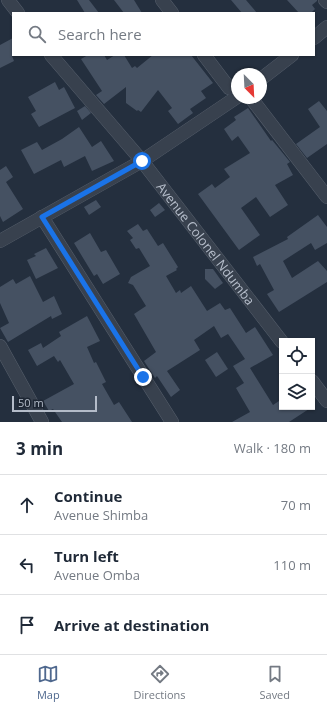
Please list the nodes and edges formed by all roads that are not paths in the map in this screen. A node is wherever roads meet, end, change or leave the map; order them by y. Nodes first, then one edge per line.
1 (8, 0) edge
2 (162, 0) edge
3 (17, 12) edge
4 (171, 12) edge
5 (327, 27) edge
6 (315, 37) edge
7 (52, 56) edge
8 (205, 56) edge
9 (291, 56) edge
10 (267, 74) edge
11 (231, 88) edge
12 (231, 101) edge
13 (256, 104) edge
14 (142, 161) junction
15 (327, 197) edge
16 (42, 217) junction
17 (0, 241) edge
18 (279, 338) edge
19 (0, 346) edge
20 (315, 385) edge
21 (327, 401) edge
22 (42, 422) edge
23 (172, 422) edge

1 - 3 street
2 - 4 street
5 - 6 street
7 - 14 street, Avenue Colonel Ndumba
8 - 11 street
9 - 10 street
12 - 14 street
13 - 15 street
14 - 16 street
14 - 18 street, Avenue Colonel Ndumba
16 - 17 street
16 - 23 street
19 - 22 street
20 - 21 street

